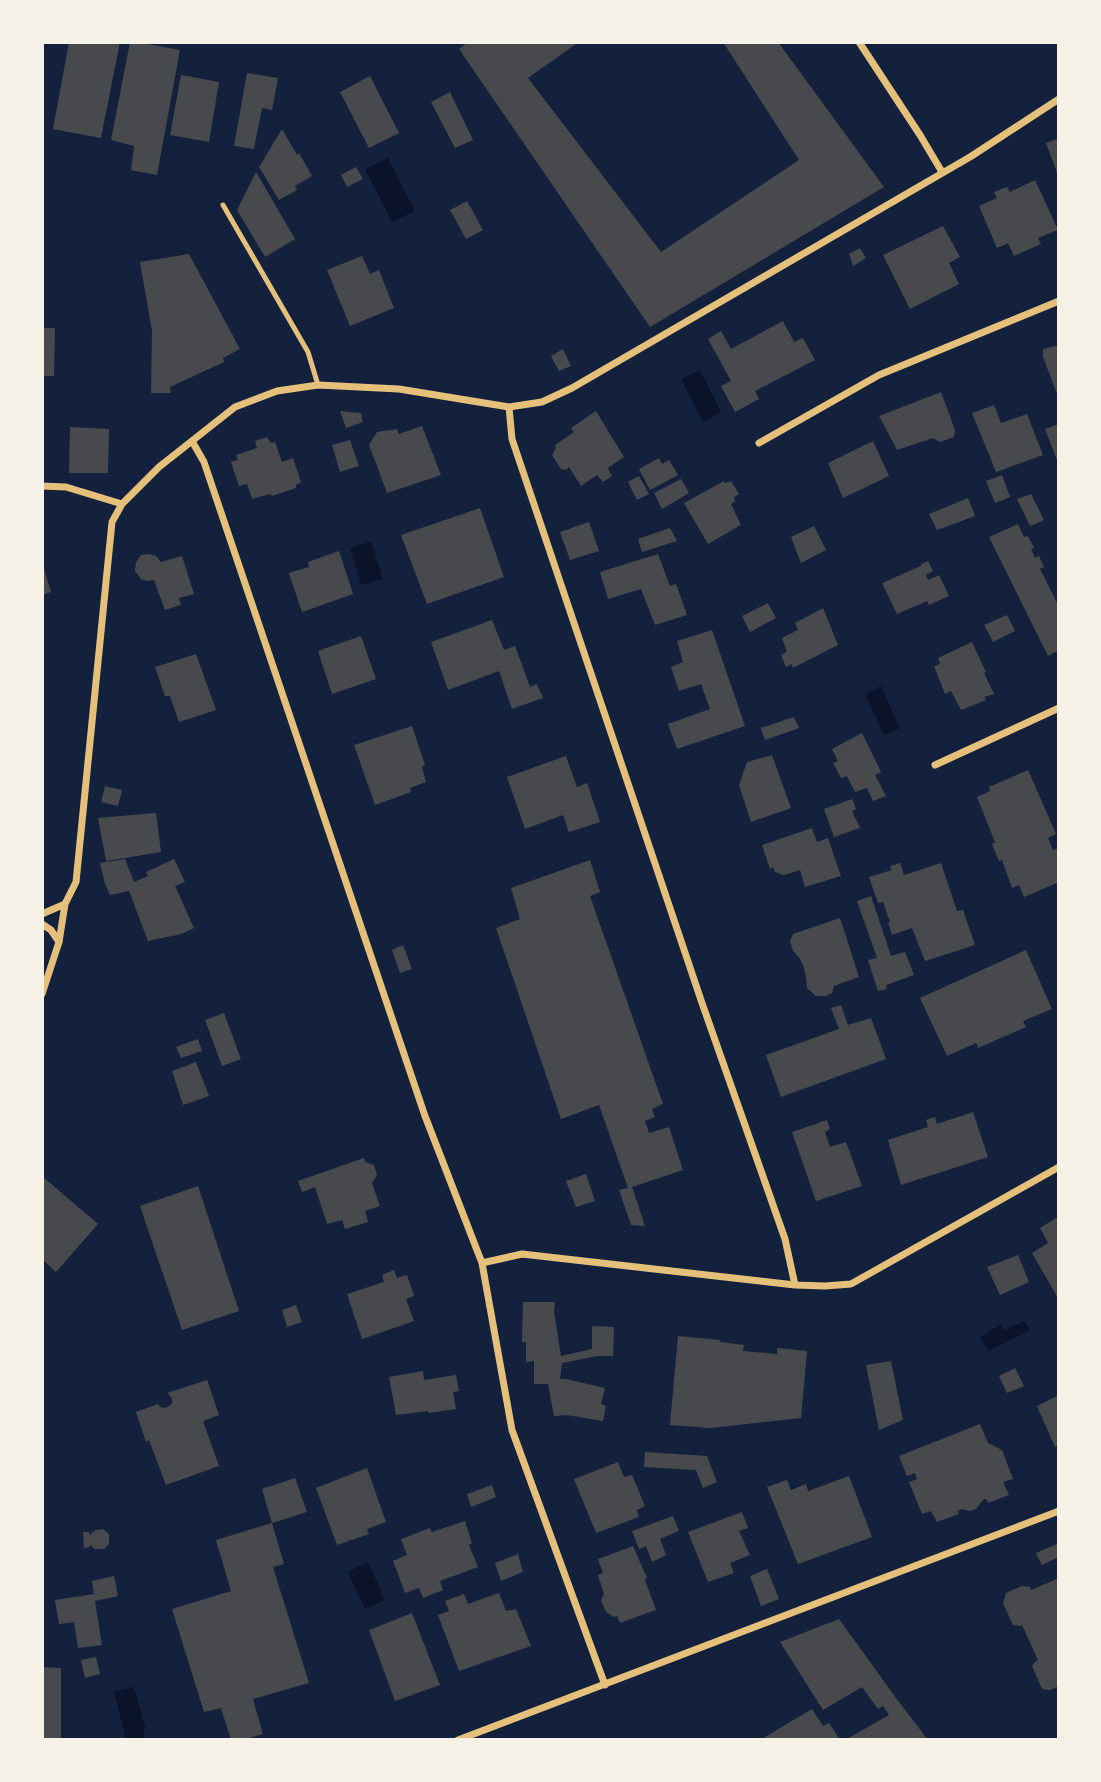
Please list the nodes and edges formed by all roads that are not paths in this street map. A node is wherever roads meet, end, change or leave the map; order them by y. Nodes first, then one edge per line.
1 (859, 42) edge
2 (1059, 99) edge
3 (942, 173) junction
4 (223, 205) dead end
5 (1059, 301) edge
6 (318, 385) junction
7 (509, 407) junction
8 (192, 441) junction
9 (759, 443) dead end
10 (42, 486) edge
11 (122, 504) junction
12 (1059, 708) edge
13 (935, 765) dead end
14 (65, 904) junction
15 (42, 914) edge
16 (42, 924) edge
17 (59, 942) junction
18 (42, 994) edge
19 (1059, 1167) edge
20 (482, 1264) junction
21 (795, 1285) junction
22 (1059, 1511) edge
23 (605, 1685) junction
24 (458, 1740) edge

1 - 3 street
2 - 3 street
3 - 7 street
4 - 6 lane
5 - 9 street
6 - 7 street
6 - 8 street
7 - 21 street
8 - 11 street
8 - 20 street
10 - 11 street
11 - 14 street
12 - 13 street
14 - 15 street
14 - 17 street
16 - 17 street
17 - 18 street
19 - 21 street
20 - 21 street
20 - 23 street
22 - 23 street
23 - 24 street

